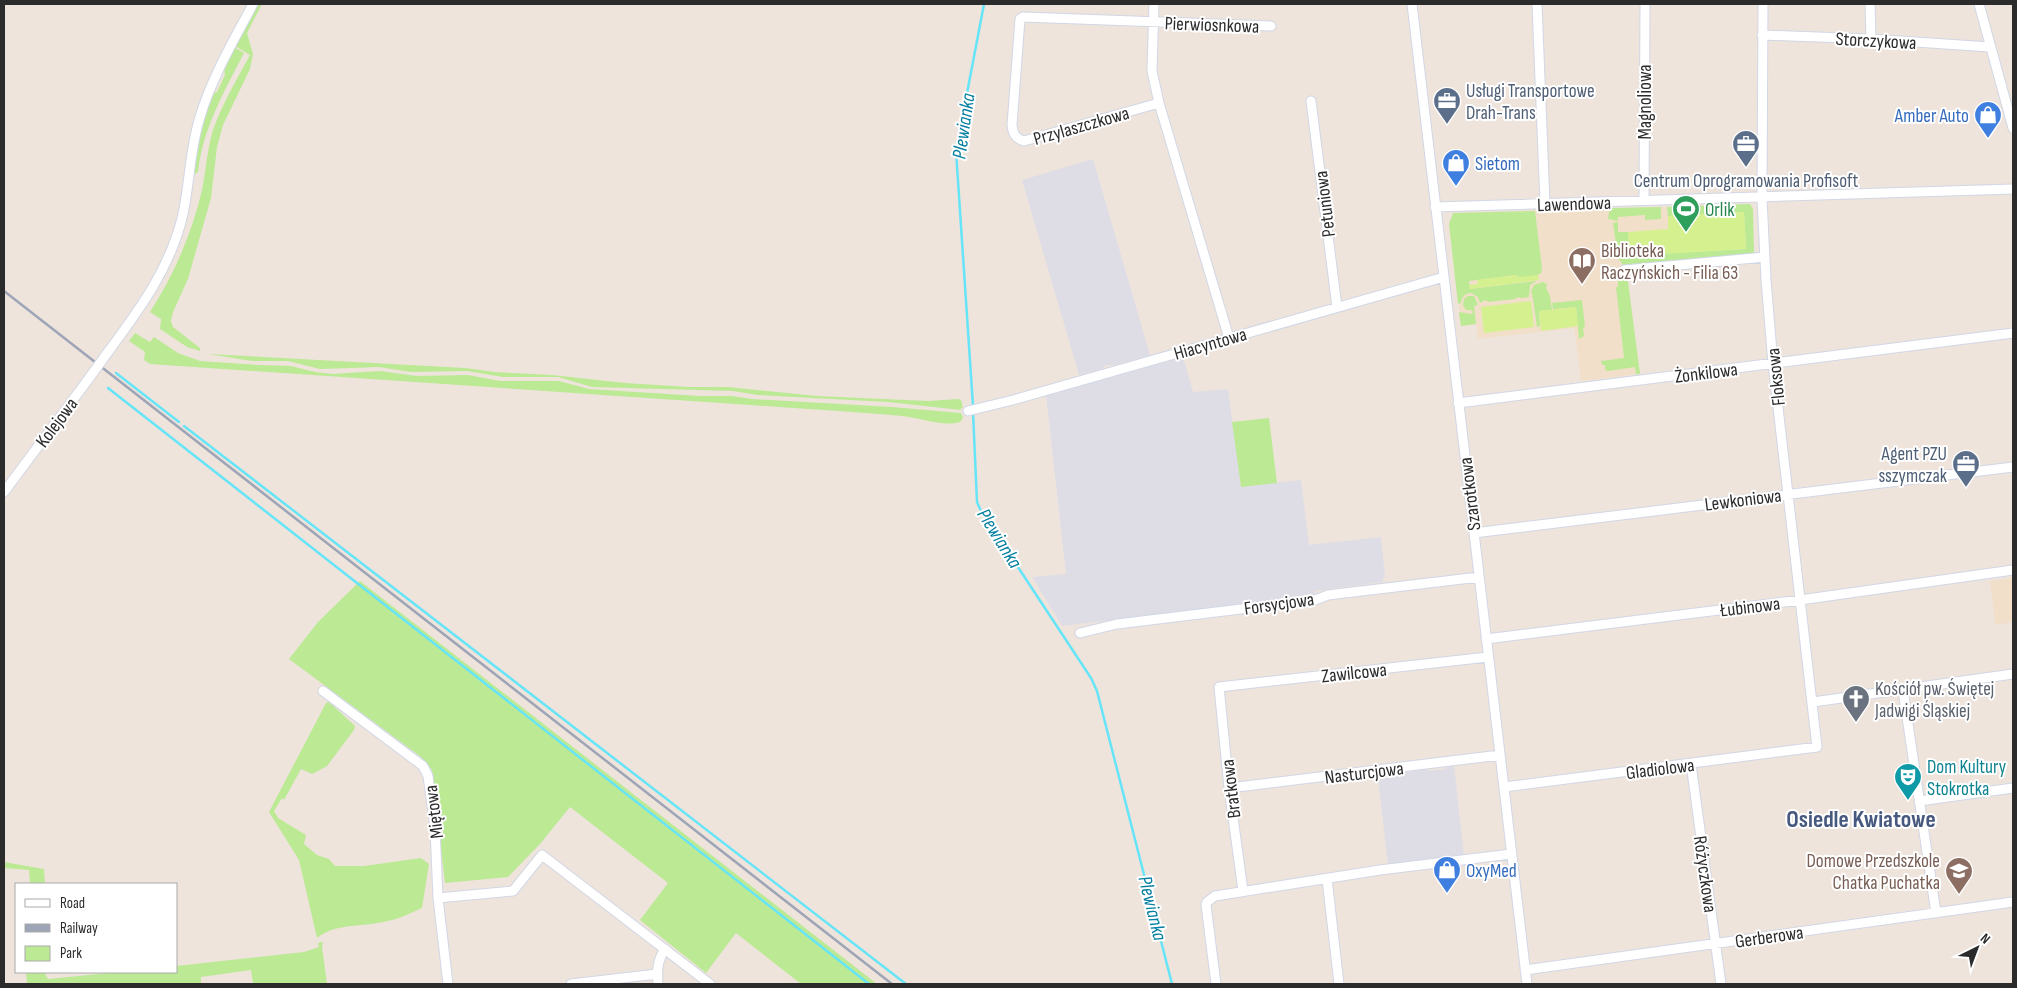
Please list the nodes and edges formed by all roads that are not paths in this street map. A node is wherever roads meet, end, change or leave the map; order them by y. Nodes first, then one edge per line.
1 (253, 4) edge
2 (1154, 4) edge
3 (1412, 4) edge
4 (1537, 4) edge
5 (1645, 4) edge
6 (1763, 4) edge
7 (1870, 4) edge
8 (1979, 4) edge
9 (1152, 21) junction
10 (1271, 26) dead end
11 (1762, 35) junction
12 (1871, 39) junction
13 (1990, 47) junction
14 (1311, 100) dead end
15 (1159, 103) junction
16 (2013, 128) edge
17 (2013, 189) edge
18 (1762, 198) junction
19 (1644, 200) junction
20 (1545, 204) junction
21 (1435, 207) junction
22 (1765, 257) junction
23 (1624, 270) dead end
24 (1444, 277) junction
25 (1337, 307) junction
26 (2013, 333) edge
27 (1229, 338) junction
28 (1773, 364) junction
29 (1458, 402) junction
30 (972, 411) dead end
31 (2013, 466) edge
32 (4, 492) edge
33 (1789, 493) junction
34 (1474, 533) junction
35 (2013, 570) edge
36 (1479, 577) junction
37 (1800, 600) junction
38 (1080, 633) dead end
39 (1486, 639) junction
40 (1488, 657) junction
41 (2013, 674) edge
42 (1219, 687) joint
43 (1903, 690) junction
44 (323, 691) dead end
45 (1813, 702) junction
46 (1817, 748) joint
47 (1500, 755) junction
48 (1691, 764) junction
49 (1504, 787) junction
50 (1229, 788) junction
51 (2013, 788) edge
52 (1919, 801) junction
53 (1512, 854) junction
54 (1326, 879) junction
55 (1243, 891) junction
56 (438, 898) junction
57 (2013, 902) edge
58 (1936, 913) junction
59 (1715, 944) junction
60 (665, 950) junction
61 (1525, 970) junction
62 (657, 974) junction
63 (448, 984) edge
64 (571, 984) edge
65 (658, 984) edge
66 (710, 984) edge
67 (1216, 984) edge
68 (1339, 984) edge
69 (1527, 984) edge
70 (1721, 984) edge

1 - 32 street, Kolejowa, bridge
2 - 9 street
3 - 21 street, Szarotkowa
4 - 20 street
5 - 19 street, Magnoliowa
6 - 11 street, Floksowa
7 - 12 street
8 - 13 street
9 - 10 street, Pierwiosnkowa
9 - 15 street
9 - 15 street, Przylaszczkowa
11 - 12 street, Storczykowa
11 - 18 street, Floksowa
12 - 13 street, Storczykowa
13 - 16 street
14 - 25 street, Petuniowa
15 - 27 street
17 - 18 street, Lawendowa
18 - 19 street, Lawendowa
18 - 22 street, Floksowa
19 - 20 street, Lawendowa
20 - 21 street, Lawendowa
21 - 24 street, Szarotkowa
22 - 23 street
22 - 28 street, Floksowa
24 - 25 street, Hiacyntowa
24 - 29 street, Szarotkowa
25 - 27 street, Hiacyntowa
26 - 28 street, Żonkilowa
27 - 30 street, Hiacyntowa
28 - 29 street, Żonkilowa
28 - 33 street, Floksowa
29 - 34 street, Szarotkowa
31 - 33 street, Lewkoniowa
33 - 34 street, Lewkoniowa
33 - 37 street, Floksowa
34 - 36 street, Szarotkowa
35 - 37 street, Łubinowa
36 - 38 street, Forsycjowa
36 - 39 street, Szarotkowa
37 - 39 street, Łubinowa
37 - 45 street, Floksowa
39 - 40 street, Szarotkowa
40 - 42 street, Zawilcowa
40 - 47 street, Szarotkowa
41 - 43 street
42 - 50 street, Bratkowa
43 - 45 street
43 - 52 street
44 - 56 street, Miętowa
45 - 46 street, Floksowa
46 - 48 street, Gladiolowa
47 - 49 street, Szarotkowa
47 - 50 street, Nasturcjowa
48 - 49 street, Gladiolowa
48 - 59 street, Różyczkowa
49 - 53 street, Szarotkowa
50 - 55 street, Bratkowa
51 - 52 street
52 - 58 street
53 - 54 street
53 - 61 street, Szarotkowa
54 - 55 street
54 - 68 street
55 - 67 street
56 - 60 street
56 - 63 street, Miętowa
57 - 58 street, Gerberowa
58 - 59 street, Gerberowa
59 - 61 street, Gerberowa
59 - 70 street, Różyczkowa
60 - 62 street
60 - 66 street
61 - 69 street, Szarotkowa
62 - 64 street
62 - 65 street

